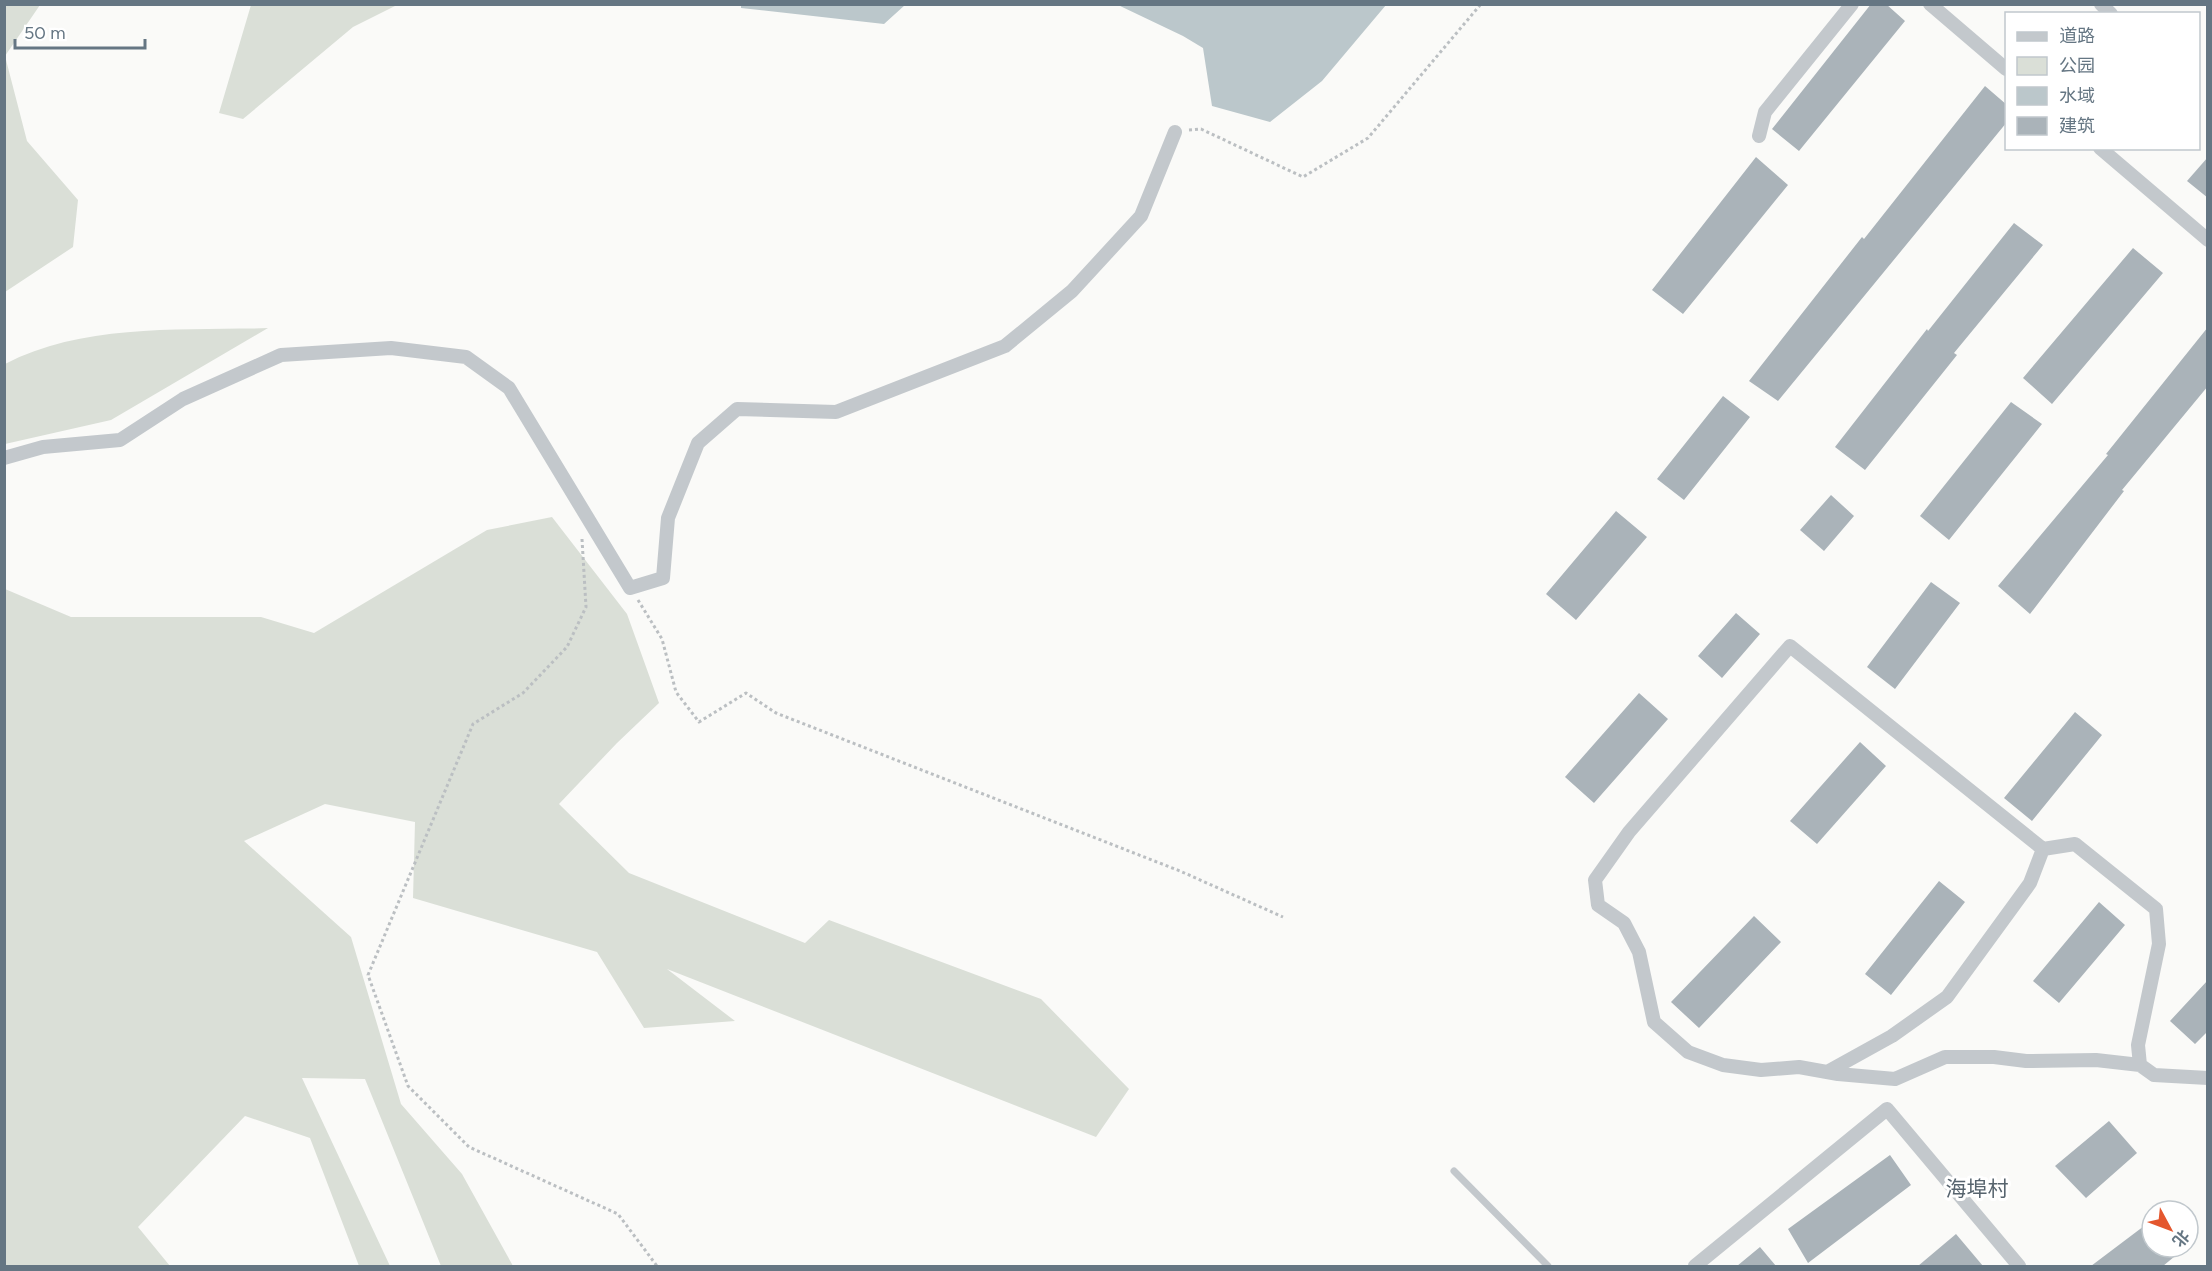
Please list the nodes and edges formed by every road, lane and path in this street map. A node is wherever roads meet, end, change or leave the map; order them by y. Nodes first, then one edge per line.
1 (1481, 4) edge
2 (1852, 4) edge
3 (1930, 4) edge
4 (2005, 67) edge
5 (1175, 132) joint
6 (1759, 136) dead end
7 (2102, 150) edge
8 (2208, 240) edge
9 (4, 458) edge
10 (580, 505) junction
11 (630, 588) junction
12 (2043, 849) junction
13 (1283, 917) dead end
14 (2140, 1065) junction
15 (1827, 1072) junction
16 (2208, 1078) edge
17 (1454, 1171) dead end
18 (657, 1266) edge
19 (1548, 1266) edge
20 (1695, 1266) edge
21 (2019, 1266) edge

1 - 5 path
2 - 6 street
3 - 4 street
5 - 11 street
7 - 8 street
9 - 10 street
10 - 11 street
10 - 18 path
11 - 13 path
12 - 14 street
12 - 15 street
12 - 15 street
14 - 15 street
14 - 16 street
17 - 19 lane
20 - 21 street

